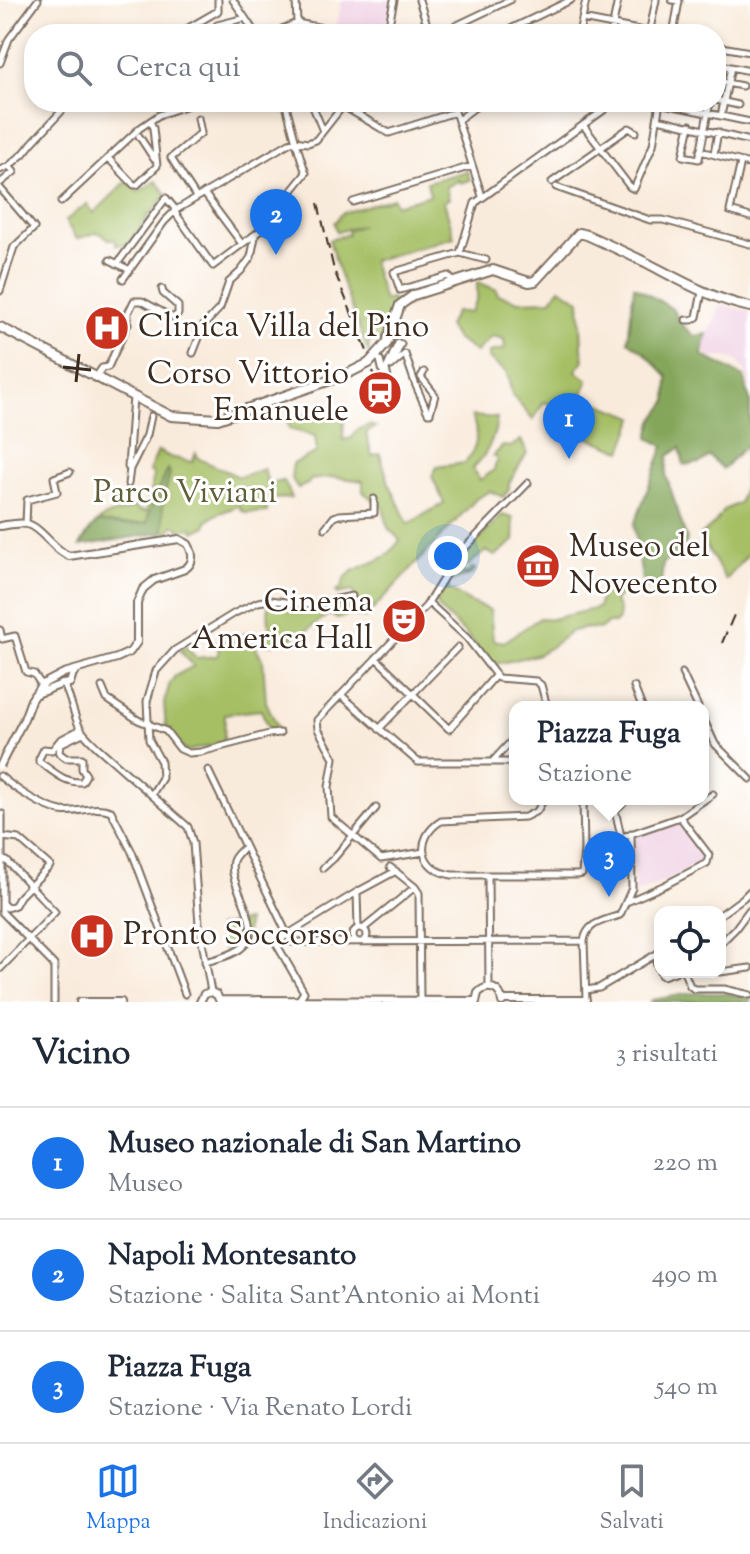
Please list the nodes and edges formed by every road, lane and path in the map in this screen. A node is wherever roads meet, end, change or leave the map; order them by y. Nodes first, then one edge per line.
1 (38, 0) edge
2 (218, 0) edge
3 (233, 0) edge
4 (296, 0) edge
5 (394, 0) edge
6 (419, 0) edge
7 (510, 0) edge
8 (571, 0) edge
9 (586, 0) edge
10 (618, 0) edge
11 (656, 0) edge
12 (675, 1) edge
13 (245, 18) junction
14 (582, 19) junction
15 (297, 23) joint
16 (195, 24) edge
17 (221, 24) edge
18 (249, 24) edge
19 (302, 24) edge
20 (389, 24) edge
21 (427, 24) edge
22 (460, 24) edge
23 (521, 24) edge
24 (581, 24) edge
25 (608, 24) edge
26 (613, 24) edge
27 (652, 24) edge
28 (674, 24) edge
29 (726, 48) edge
30 (750, 52) edge
31 (0, 63) edge
32 (726, 66) edge
33 (731, 67) junction
34 (750, 71) edge
35 (728, 83) junction
36 (742, 86) dead end
37 (726, 92) edge
38 (726, 102) edge
39 (738, 105) dead end
40 (61, 112) edge
41 (166, 112) edge
42 (288, 112) edge
43 (316, 112) edge
44 (339, 112) edge
45 (357, 112) edge
46 (455, 112) joint
47 (469, 112) edge
48 (601, 112) edge
49 (657, 112) edge
50 (699, 112) edge
51 (722, 112) edge
52 (708, 114) junction
53 (721, 116) junction
54 (198, 118) dead end
55 (657, 119) junction
56 (458, 120) junction
57 (150, 121) junction
58 (750, 122) edge
59 (583, 125) junction
60 (690, 125) junction
61 (705, 129) junction
62 (324, 130) junction
63 (636, 132) dead end
64 (718, 132) junction
65 (138, 134) junction
66 (295, 141) junction
67 (750, 141) edge
68 (600, 148) junction
69 (700, 151) junction
70 (714, 154) junction
71 (110, 156) junction
72 (741, 162) junction
73 (750, 164) edge
74 (157, 165) junction
75 (9, 166) junction
76 (472, 166) junction
77 (0, 170) edge
78 (0, 185) edge
79 (204, 193) junction
80 (482, 196) junction
81 (196, 197) junction
82 (61, 202) dead end
83 (353, 202) dead end
84 (175, 210) junction
85 (750, 217) edge
86 (255, 236) junction
87 (242, 244) junction
88 (750, 244) edge
89 (460, 253) junction
90 (110, 260) dead end
91 (486, 260) dead end
92 (117, 264) junction
93 (130, 270) junction
94 (123, 279) dead end
95 (453, 281) junction
96 (162, 289) dead end
97 (0, 291) edge
98 (702, 292) junction
99 (750, 307) edge
100 (686, 320) dead end
101 (0, 327) edge
102 (193, 353) dead end
103 (377, 357) junction
104 (424, 372) dead end
105 (96, 378) junction
106 (134, 397) junction
107 (151, 416) dead end
108 (130, 469) junction
109 (70, 472) dead end
110 (528, 483) dead end
111 (128, 484) dead end
112 (374, 499) dead end
113 (26, 524) junction
114 (0, 526) edge
115 (325, 528) dead end
116 (352, 596) dead end
117 (429, 603) junction
118 (0, 630) edge
119 (458, 647) dead end
120 (376, 658) junction
121 (682, 673) dead end
122 (495, 676) junction
123 (66, 679) junction
124 (43, 687) junction
125 (102, 687) dead end
126 (634, 687) dead end
127 (413, 694) junction
128 (341, 695) junction
129 (544, 701) edge
130 (640, 701) edge
131 (695, 701) edge
132 (148, 725) junction
133 (379, 729) junction
134 (82, 731) junction
135 (709, 731) edge
136 (280, 733) dead end
137 (509, 744) edge
138 (493, 761) junction
139 (509, 762) edge
140 (1, 764) edge
141 (208, 770) dead end
142 (0, 776) edge
143 (750, 779) edge
144 (152, 794) junction
145 (713, 794) dead end
146 (709, 797) edge
147 (540, 805) edge
148 (583, 805) edge
149 (620, 805) edge
150 (697, 805) edge
151 (376, 808) dead end
152 (2, 814) edge
153 (680, 817) junction
154 (631, 833) junction
155 (353, 835) junction
156 (1, 836) edge
157 (621, 836) junction
158 (245, 847) junction
159 (584, 850) junction
160 (424, 852) junction
161 (2, 863) edge
162 (323, 868) dead end
163 (488, 876) junction
164 (31, 885) junction
165 (415, 887) junction
166 (1, 888) edge
167 (750, 891) edge
168 (357, 892) junction
169 (628, 901) junction
170 (1, 909) edge
171 (750, 909) edge
172 (726, 911) edge
173 (361, 928) junction
174 (287, 934) junction
175 (726, 938) edge
176 (29, 940) junction
177 (360, 941) junction
178 (420, 941) junction
179 (489, 941) junction
180 (584, 941) junction
181 (654, 957) edge
182 (205, 962) junction
183 (750, 968) edge
184 (0, 969) edge
185 (726, 971) edge
186 (687, 978) edge
187 (489, 987) junction
188 (586, 990) junction
189 (211, 992) junction
190 (185, 994) dead end
191 (750, 995) edge
192 (220, 1001) edge
193 (297, 1001) edge
194 (476, 1001) edge
195 (502, 1001) edge
196 (586, 1001) edge
197 (54, 1002) edge
198 (80, 1002) edge
199 (97, 1002) edge
200 (121, 1002) edge
201 (200, 1002) edge
202 (312, 1002) edge
203 (357, 1002) edge
204 (420, 1002) edge

1 - 31 street
2 - 16 street
3 - 13 street
4 - 15 street
5 - 20 street
6 - 21 street
7 - 22 street
8 - 23 street
9 - 14 street
10 - 26 street
11 - 27 street
12 - 28 street
13 - 17 street
13 - 18 street
14 - 24 street
14 - 25 street
15 - 19 street
29 - 30 street
32 - 33 street
33 - 34 street
33 - 35 street
35 - 36 street
35 - 37 street
38 - 39 street
40 - 75 street
41 - 57 street
42 - 66 street
43 - 62 street
44 - 62 street
45 - 46 street
46 - 56 street
47 - 56 street
48 - 59 street
49 - 55 street
50 - 52 street
51 - 53 street
52 - 53 street
52 - 61 street
53 - 58 street
54 - 81 street
55 - 60 street
55 - 68 street
56 - 76 street
57 - 65 street
57 - 74 street
59 - 68 street
59 - 80 street
60 - 61 street
60 - 69 street
61 - 64 street
61 - 69 street
62 - 66 street
63 - 68 street
64 - 67 street
64 - 70 street
65 - 71 street
65 - 74 street
66 - 79 street
66 - 86 street
68 - 88 street
69 - 70 street
70 - 72 street
71 - 74 street
71 - 82 street
72 - 73 street
72 - 85 street
75 - 77 street
75 - 78 street
76 - 80 street
76 - 83 street
78 - 97 street
79 - 81 street
79 - 87 street
80 - 89 street
81 - 84 street
84 - 87 street
84 - 92 street
84 - 93 street
86 - 87 street
86 - 102 street
89 - 91 street
89 - 95 street
90 - 92 street
92 - 93 street
93 - 94 street
95 - 98 main road
95 - 103 main road
96 - 105 street
98 - 99 main road
98 - 100 street
101 - 105 main road
103 - 104 street
103 - 106 main road
105 - 106 main road
106 - 108 street
107 - 108 street
108 - 111 street
109 - 113 street
110 - 117 street
112 - 115 street
113 - 114 street
113 - 123 street
116 - 132 street
117 - 120 street
117 - 122 street
118 - 124 street
119 - 127 street
120 - 127 street
120 - 128 street
121 - 131 street
122 - 127 street
122 - 129 street
123 - 124 street
123 - 134 street
124 - 140 street
125 - 132 street
126 - 130 street
127 - 133 street
128 - 133 street
128 - 155 street
132 - 136 street
132 - 144 street
133 - 138 street
134 - 134 street
134 - 144 street
135 - 143 street
137 - 138 street
138 - 139 street
141 - 158 street
142 - 190 street
144 - 182 street
145 - 146 street
147 - 160 street
148 - 159 street
149 - 157 street
150 - 153 street
151 - 155 street
152 - 156 street
153 - 154 street
153 - 169 street
154 - 157 street
154 - 169 street
155 - 160 street
155 - 162 street
156 - 161 street
156 - 164 street
157 - 159 street
158 - 174 street
158 - 182 street
159 - 163 street
160 - 163 street
161 - 164 street
161 - 166 street
163 - 179 street
164 - 170 street
164 - 176 street
165 - 168 street
165 - 173 street
165 - 178 street
166 - 170 street
167 - 172 street
168 - 173 street
168 - 174 street
169 - 180 street
170 - 176 street
171 - 175 street
173 - 177 street
174 - 177 street
174 - 193 street
176 - 184 street
176 - 197 street
177 - 178 street
178 - 179 street
178 - 204 street
179 - 180 street
179 - 187 street
180 - 188 street
181 - 188 street
182 - 189 street
183 - 185 street
186 - 191 street
187 - 194 street
187 - 195 street
188 - 196 street
189 - 192 street
189 - 201 street
192 - 193 street
193 - 202 street
194 - 204 street
195 - 196 street
198 - 199 street
199 - 200 street
202 - 203 street
203 - 204 street

